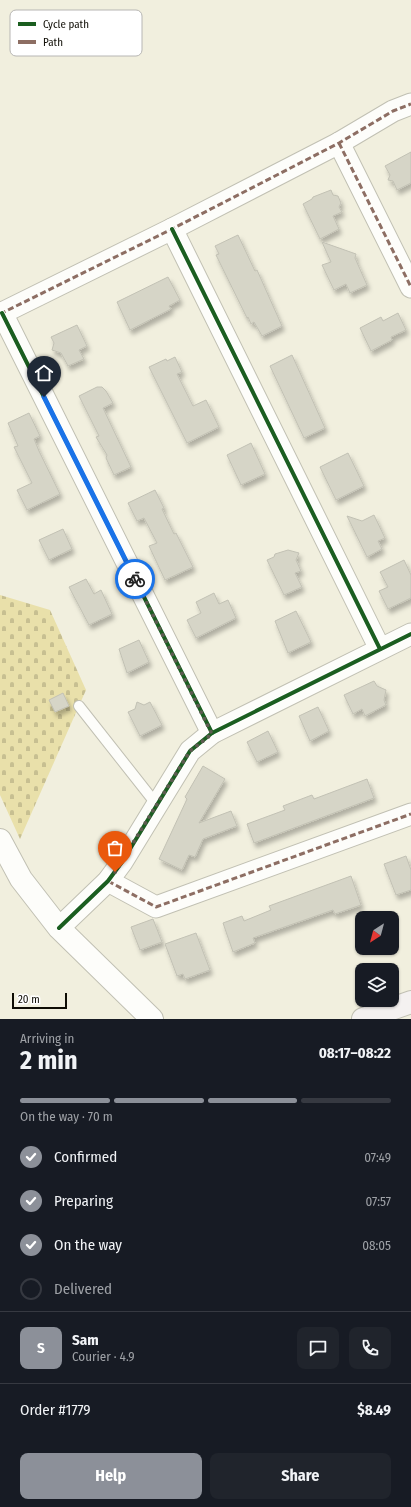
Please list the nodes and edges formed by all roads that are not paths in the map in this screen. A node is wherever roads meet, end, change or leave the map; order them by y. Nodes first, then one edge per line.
1 (411, 104) edge
2 (339, 143) junction
3 (172, 229) junction
4 (411, 287) edge
5 (1, 313) edge
6 (411, 634) edge
7 (380, 649) junction
8 (79, 706) dead end
9 (212, 734) junction
10 (157, 804) junction
11 (411, 814) edge
12 (0, 840) edge
13 (108, 881) junction
14 (59, 928) junction
15 (411, 1002) edge
16 (152, 1019) edge
17 (363, 1019) edge

1 - 2 street
2 - 3 street
2 - 4 street
3 - 5 street
3 - 7 street
5 - 9 street
6 - 7 street
7 - 9 street
8 - 10 lane
9 - 10 street
10 - 13 street
11 - 13 street
12 - 14 street
13 - 14 street
14 - 16 street
15 - 17 main road

